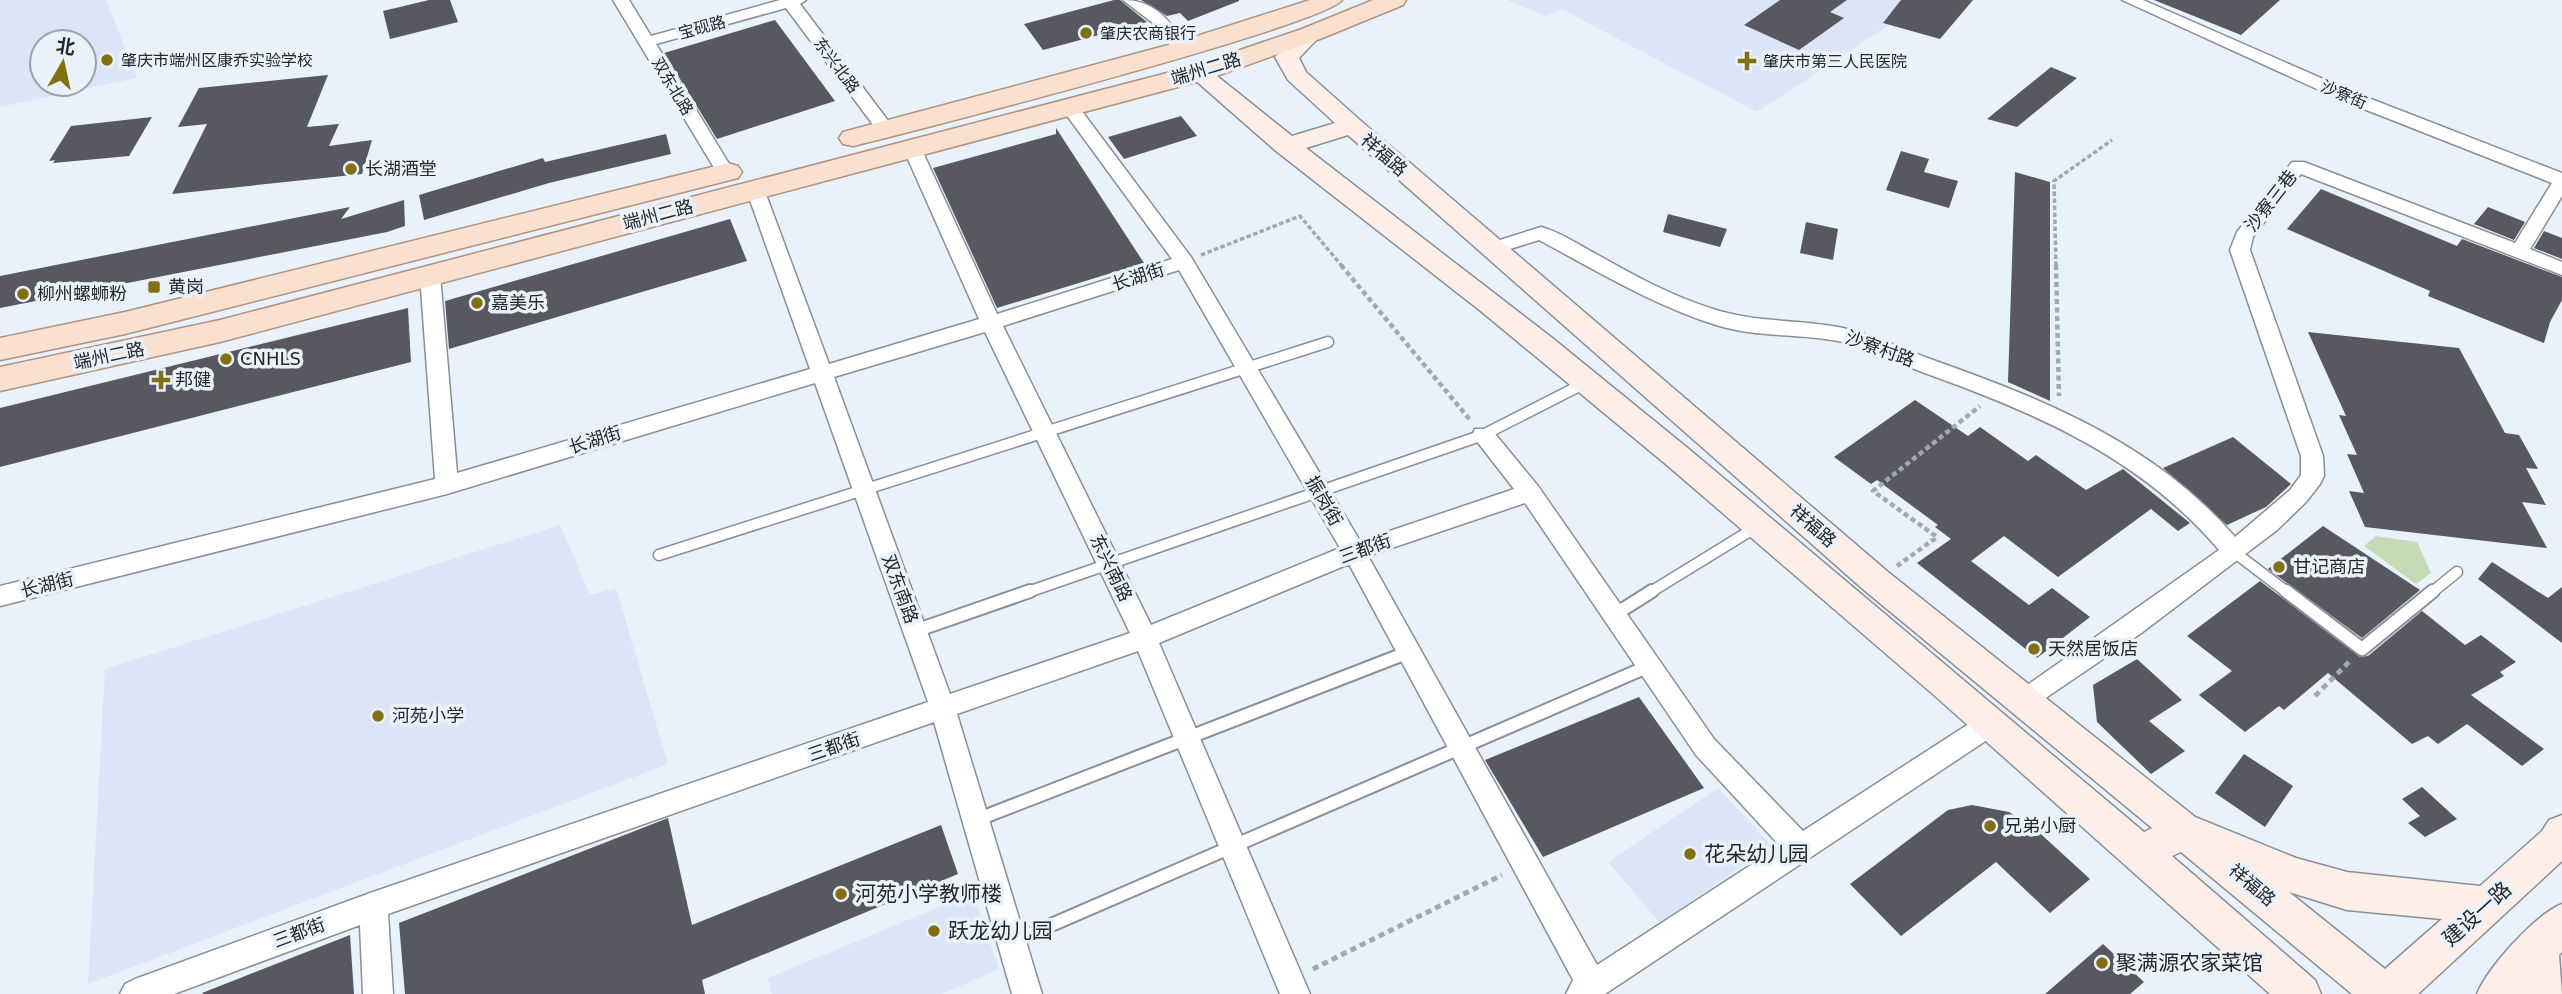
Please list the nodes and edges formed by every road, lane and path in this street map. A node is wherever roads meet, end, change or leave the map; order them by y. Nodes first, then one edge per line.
1 (621, 0) edge
2 (1131, 0) edge
3 (1330, 0) edge
4 (1394, 0) edge
5 (2130, 0) edge
6 (792, 1) edge
7 (1311, 34) junction
8 (646, 42) junction
9 (1190, 61) junction
10 (1069, 106) junction
11 (1352, 126) junction
12 (886, 130) junction
13 (2112, 140) dead end
14 (1285, 146) junction
15 (912, 148) junction
16 (725, 172) junction
17 (2562, 180) edge
18 (755, 189) junction
19 (1491, 249) junction
20 (2519, 252) junction
21 (1184, 262) junction
22 (2562, 269) edge
23 (430, 275) junction
24 (991, 323) junction
25 (1328, 342) dead end
26 (0, 349) edge
27 (1246, 368) junction
28 (823, 371) junction
29 (0, 379) edge
30 (1588, 382) junction
31 (2000, 391) junction
32 (2059, 415) junction
33 (1044, 432) junction
34 (1483, 435) junction
35 (447, 485) junction
36 (864, 490) junction
37 (1318, 492) junction
38 (1530, 492) junction
39 (1758, 526) junction
40 (1354, 552) junction
41 (2234, 552) junction
42 (659, 555) dead end
43 (1109, 564) junction
44 (2457, 572) dead end
45 (1876, 581) junction
46 (0, 596) edge
47 (1614, 615) junction
48 (915, 631) junction
49 (1145, 638) junction
50 (2362, 649) junction
51 (1409, 652) junction
52 (1649, 666) junction
53 (2315, 696) dead end
54 (2025, 701) junction
55 (943, 709) junction
56 (1990, 724) junction
57 (1187, 738) junction
58 (1461, 747) junction
59 (976, 820) junction
60 (2186, 831) junction
61 (2560, 841) edge
62 (1232, 847) junction
63 (1801, 849) junction
64 (2141, 852) junction
65 (1525, 863) junction
66 (2487, 905) junction
67 (373, 906) junction
68 (2550, 935) edge
69 (1012, 942) junction
70 (1292, 987) edge
71 (1586, 990) edge
72 (135, 994) edge
73 (378, 994) edge
74 (1027, 994) edge
75 (2301, 994) edge
76 (2386, 994) edge
77 (2497, 994) edge
78 (2543, 994) edge

1 - 8 street, 双东北路
2 - 9 street, 祥福路
3 - 9 main road
4 - 7 main road, 端州二路
5 - 17 street, 沙寮街
6 - 8 street, 宝砚路
6 - 12 street, 东兴北路
7 - 9 main road, 端州二路
7 - 11 street, 祥福路
8 - 16 street, 双东北路
9 - 10 main road, 端州二路
9 - 12 main road, 端州二路
9 - 14 street, 祥福路
10 - 15 main road, 端州二路
10 - 21 street, 振岗街
11 - 14 street
11 - 19 street, 祥福路
12 - 16 main road, 端州二路
13 - 32 path
14 - 30 street, 祥福路
15 - 18 main road, 端州二路
15 - 24 street, 东兴南路
16 - 26 main road, 端州二路
17 - 20 street
18 - 23 main road, 端州二路
18 - 28 street, 双东南路
19 - 31 street, 沙寮村路
19 - 45 street, 祥福路
20 - 22 street, 沙寮三巷
20 - 41 street, 沙寮三巷
21 - 24 street, 长湖街
21 - 27 street, 振岗街
21 - 34 path
23 - 29 main road, 端州二路
23 - 35 street
24 - 28 street, 长湖街
24 - 33 street, 东兴南路
25 - 27 lane
27 - 33 lane
27 - 37 street, 振岗街
28 - 35 street, 长湖街
28 - 36 street, 双东南路
30 - 34 lane
30 - 39 street, 祥福路
31 - 32 street, 沙寮村路
31 - 45 path
32 - 41 street, 沙寮村路
33 - 36 lane
33 - 43 street, 东兴南路
34 - 37 lane
34 - 38 street
35 - 46 street, 长湖街
36 - 42 lane
36 - 48 street, 双东南路
37 - 40 street, 振岗街
37 - 43 lane
38 - 40 street, 三都街
38 - 47 street
39 - 47 lane
39 - 56 street, 祥福路
40 - 49 street, 三都街
40 - 51 street, 振岗街
41 - 50 lane
41 - 54 street
43 - 48 lane
43 - 49 street, 东兴南路
44 - 50 lane
45 - 54 street, 祥福路
47 - 52 street
48 - 55 street, 双东南路
49 - 55 street, 三都街
49 - 57 street, 东兴南路
50 - 53 path
51 - 57 lane
51 - 58 street, 振岗街
52 - 58 lane
52 - 63 street
54 - 60 street, 祥福路
55 - 59 street, 双东南路
55 - 67 street, 三都街
56 - 63 street
56 - 64 street, 祥福路
57 - 59 lane
57 - 62 street, 东兴南路
58 - 62 lane
58 - 65 street, 振岗街
59 - 69 street, 双东南路
60 - 64 street
60 - 66 street
60 - 76 street, 祥福路
61 - 66 street, 建设一路
62 - 69 lane
62 - 70 street, 东兴南路
63 - 71 street
64 - 75 street, 祥福路
65 - 70 path
65 - 71 street, 振岗街
66 - 76 street, 建设一路
67 - 72 street, 三都街
67 - 73 street
68 - 77 street
68 - 78 street
69 - 74 street, 双东南路

